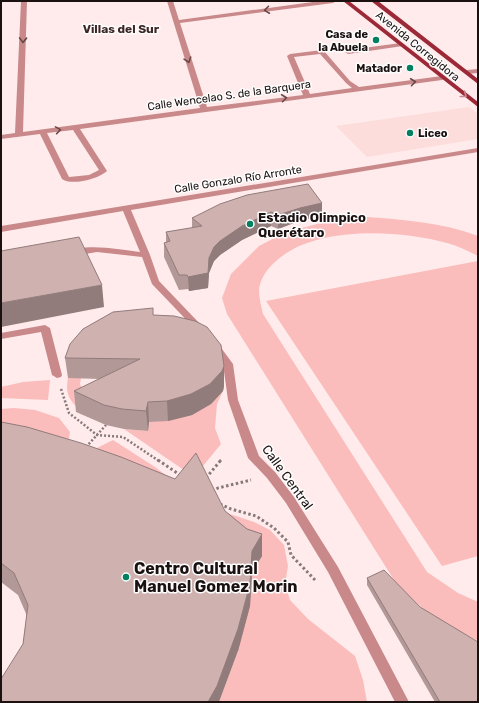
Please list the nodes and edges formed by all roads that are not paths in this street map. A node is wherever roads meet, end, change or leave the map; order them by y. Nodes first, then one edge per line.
1 (24, 1) edge
2 (170, 1) edge
3 (333, 1) edge
4 (346, 1) edge
5 (374, 1) edge
6 (176, 22) junction
7 (401, 45) junction
8 (348, 52) dead end
9 (478, 71) edge
10 (466, 72) junction
11 (442, 78) junction
12 (478, 82) edge
13 (356, 89) junction
14 (308, 95) junction
15 (478, 106) edge
16 (204, 109) junction
17 (75, 127) junction
18 (43, 132) junction
19 (19, 135) junction
20 (1, 137) edge
21 (478, 150) edge
22 (126, 208) junction
23 (1, 229) edge
24 (61, 255) edge
25 (146, 255) junction
26 (1, 336) edge
27 (57, 375) road end
28 (402, 702) edge

1 -> 19 street
2 - 6 street
3 -> 6 street
4 - 7 main road, Avenida Corregidora
5 - 10 main road, Avenida Corregidora
6 -> 16 street
7 - 8 street
7 - 11 main road, Avenida Corregidora
9 - 10 street
10 - 12 main road, Avenida Corregidora
13 -> 11 street, Calle Wencelao S. de la Barquera
11 -> 15 main road, Avenida Corregidora
13 - 14 street, Calle Wencelao S. de la Barquera
13 - 14 street
16 -> 14 street, Calle Wencelao S. de la Barquera
16 - 17 street, Calle Wencelao S. de la Barquera
18 -> 17 street, Calle Wencelao S. de la Barquera
17 - 18 street
18 - 19 street, Calle Wencelao S. de la Barquera
19 - 20 street, Calle Wencelao S. de la Barquera
21 - 22 street, Calle Gonzalo Río Arronte
22 - 23 street, Calle Gonzalo Río Arronte
22 - 25 street, Calle Central
24 - 25 street
25 - 28 street, Calle Central
26 - 27 street

